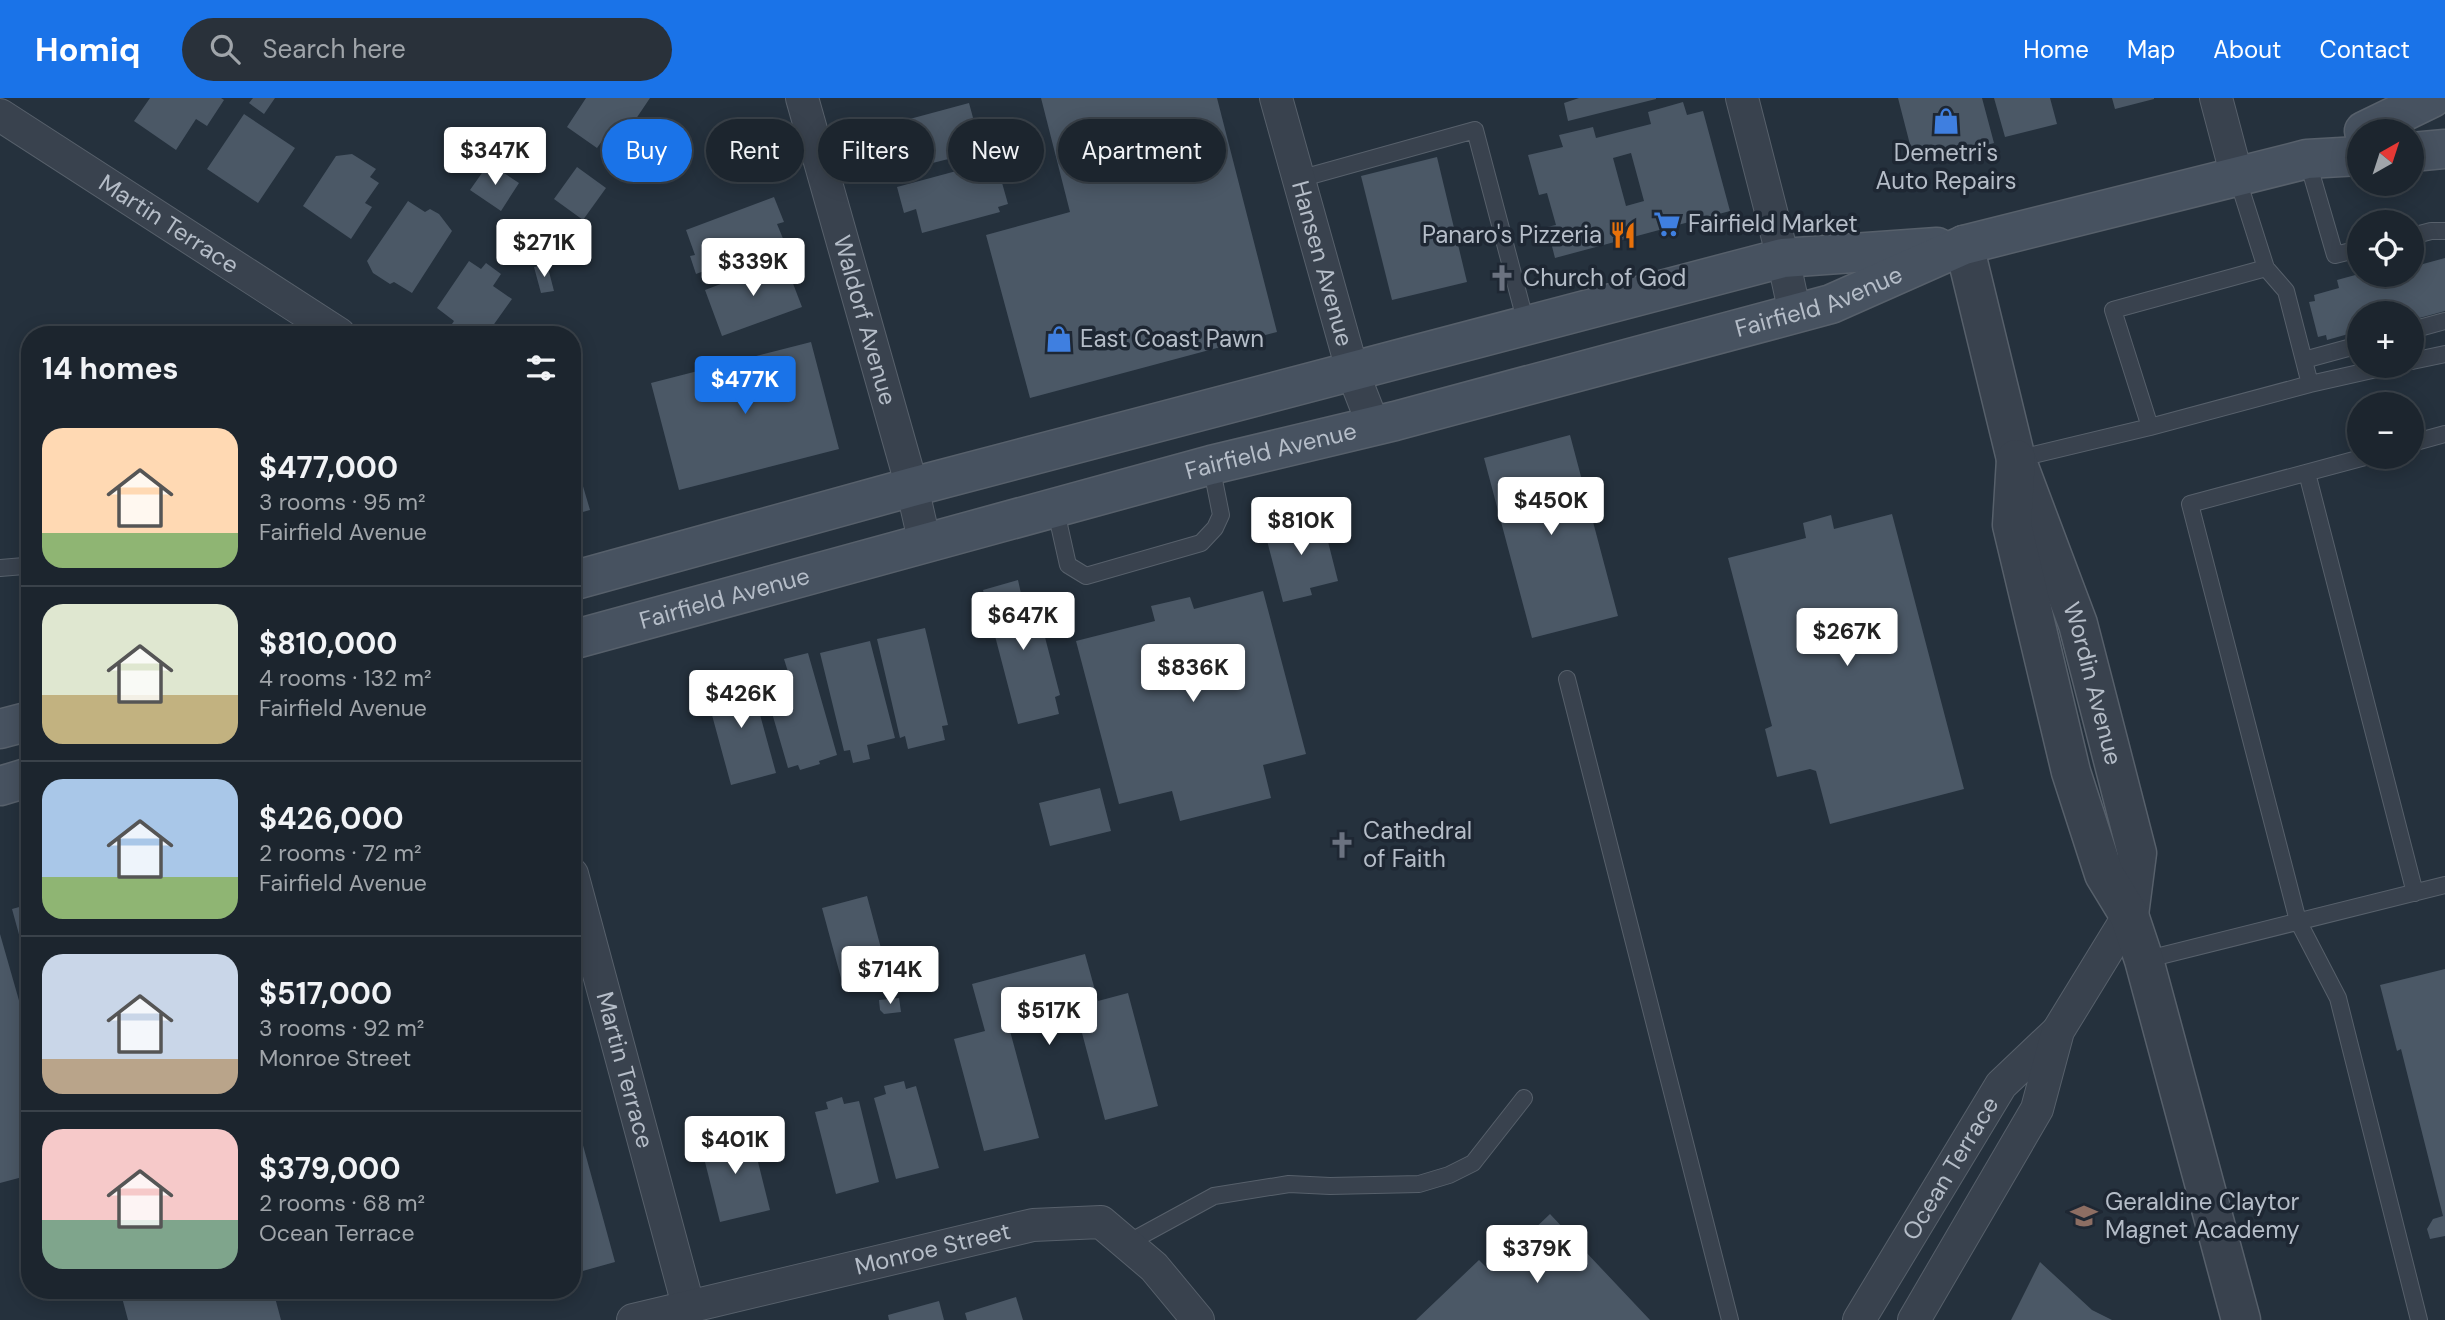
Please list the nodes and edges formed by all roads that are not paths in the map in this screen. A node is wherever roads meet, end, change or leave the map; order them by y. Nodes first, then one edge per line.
1 (802, 98) edge
2 (1276, 98) edge
3 (1742, 98) edge
4 (2216, 98) edge
5 (2432, 98) edge
6 (0, 115) edge
7 (2389, 119) edge
8 (2347, 140) edge
9 (2445, 149) edge
10 (2424, 151) edge
11 (2347, 157) edge
12 (2307, 159) junction
13 (2237, 177) junction
14 (1298, 179) junction
15 (2445, 231) edge
16 (2424, 233) edge
17 (1964, 245) junction
18 (2347, 252) edge
19 (1783, 258) junction
20 (2266, 268) junction
21 (1795, 314) junction
22 (2445, 321) edge
23 (327, 326) edge
24 (1527, 327) junction
25 (2424, 327) edge
26 (2347, 348) edge
27 (2445, 354) edge
28 (2424, 358) edge
29 (2304, 360) junction
30 (1353, 373) junction
31 (2347, 376) edge
32 (2310, 384) junction
33 (1374, 426) junction
34 (2150, 427) junction
35 (2445, 434) edge
36 (2424, 440) edge
37 (2016, 459) junction
38 (2347, 462) edge
39 (1211, 464) junction
40 (2306, 473) junction
41 (912, 487) junction
42 (1055, 507) junction
43 (925, 544) junction
44 (21, 566) edge
45 (0, 568) edge
46 (581, 579) edge
47 (581, 638) edge
48 (1567, 679) dead end
49 (21, 723) edge
50 (0, 729) edge
51 (21, 780) edge
52 (0, 786) edge
53 (2445, 885) edge
54 (2415, 893) junction
55 (581, 908) edge
56 (2129, 915) junction
57 (2298, 921) junction
58 (2144, 960) junction
59 (2058, 1031) junction
60 (1524, 1098) dead end
61 (1126, 1244) junction
62 (688, 1306) junction
63 (633, 1320) edge
64 (1198, 1320) edge
65 (1730, 1320) edge
66 (1859, 1320) edge
67 (1913, 1320) edge
68 (2241, 1320) edge
69 (2419, 1320) edge

1 - 41 street, Waldorf Avenue
2 - 14 street, Hansen Avenue
3 - 19 street
4 - 13 street
5 - 7 main road
6 - 23 street, Martin Terrace
8 - 12 main road, Fairfield Avenue
9 - 10 main road
11 - 12 main road, Fairfield Avenue
12 - 13 main road, Fairfield Avenue
12 - 18 lane
13 - 17 main road, Fairfield Avenue
13 - 20 lane
14 - 24 lane
14 - 30 street, Hansen Avenue
15 - 16 lane
17 - 19 main road, Fairfield Avenue
17 - 21 main road, Fairfield Avenue
17 - 37 street, Wordin Avenue
19 - 21 street
19 - 24 main road, Fairfield Avenue
20 - 29 lane
20 - 34 lane
21 - 33 main road, Fairfield Avenue
22 - 25 lane
24 - 30 main road, Fairfield Avenue
26 - 29 lane
27 - 28 lane
29 - 32 lane
30 - 33 street, Hansen Avenue
30 - 41 main road, Fairfield Avenue
31 - 32 lane
32 - 34 lane
33 - 39 main road, Fairfield Avenue
34 - 37 lane
35 - 36 lane
37 - 56 street, Wordin Avenue
38 - 40 lane
39 - 42 main road, Fairfield Avenue
39 - 42 lane
40 - 54 lane
40 - 57 lane
41 - 43 street, Waldorf Avenue
41 - 46 main road, Fairfield Avenue
42 - 43 main road, Fairfield Avenue
43 - 47 main road, Fairfield Avenue
44 - 45 lane
48 - 65 lane
49 - 50 main road
51 - 52 main road
53 - 54 lane
54 - 57 lane
55 - 62 street, Martin Terrace
56 - 58 street, Wordin Avenue
56 - 59 street, Ocean Terrace
57 - 58 lane
57 - 69 lane
58 - 68 street, Wordin Avenue
59 - 66 street, Ocean Terrace
59 - 67 street, Ocean Terrace
60 - 61 lane
61 - 62 street, Monroe Street
61 - 64 street, Monroe Street
62 - 63 street, Monroe Street

